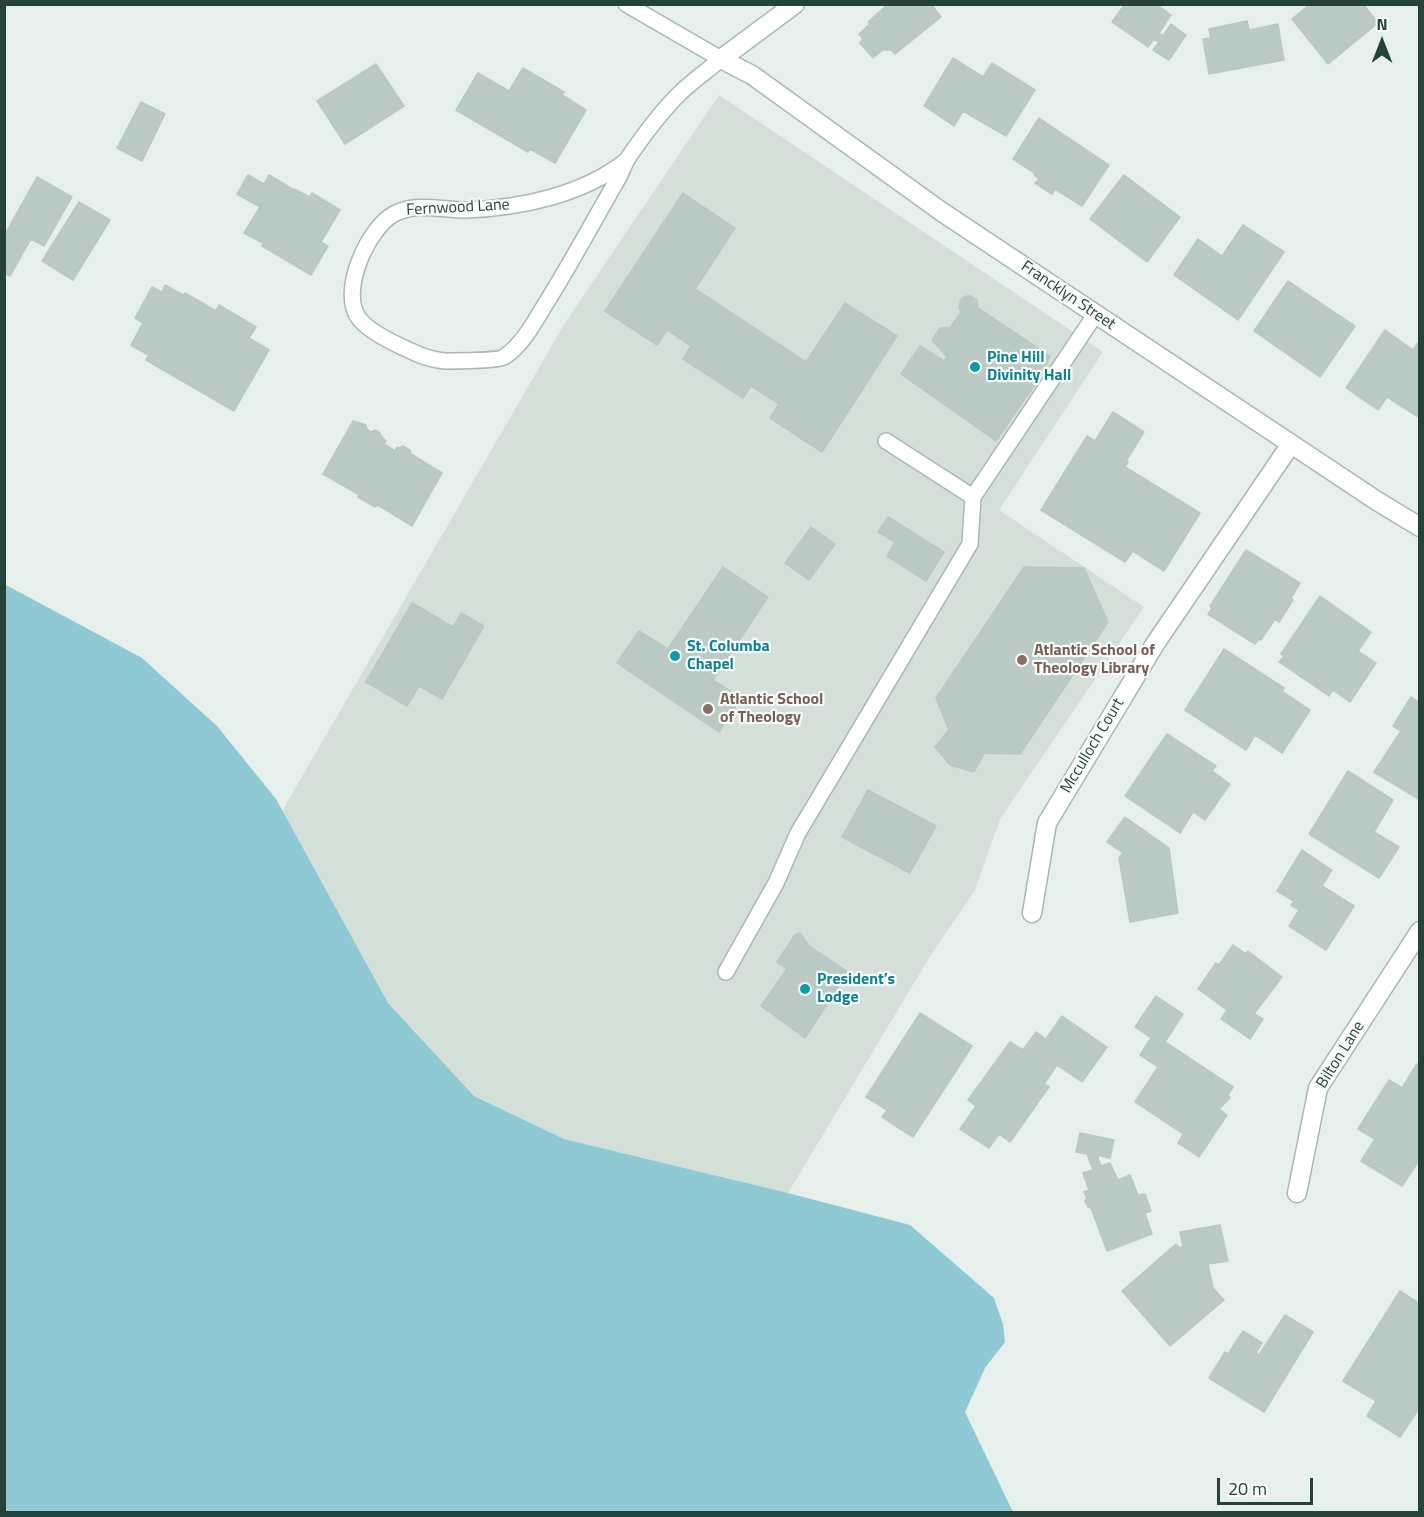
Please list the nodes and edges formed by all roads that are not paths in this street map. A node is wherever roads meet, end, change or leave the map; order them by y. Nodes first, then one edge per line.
1 (626, 4) edge
2 (795, 4) edge
3 (721, 59) junction
4 (627, 160) junction
5 (1095, 315) junction
6 (886, 441) dead end
7 (1291, 444) junction
8 (973, 497) junction
9 (1419, 527) edge
10 (1032, 913) dead end
11 (1419, 931) edge
12 (726, 972) dead end
13 (1297, 1193) dead end

1 - 3 lane
2 - 3 street
3 - 4 lane, Fernwood Lane
3 - 5 street, Francklyn Street
4 - 4 lane, Fernwood Lane
5 - 7 street, Francklyn Street
5 - 8 lane
6 - 8 lane
7 - 9 street, Francklyn Street
7 - 10 street, Mcculloch Court
8 - 12 lane
11 - 13 street, Bilton Lane

